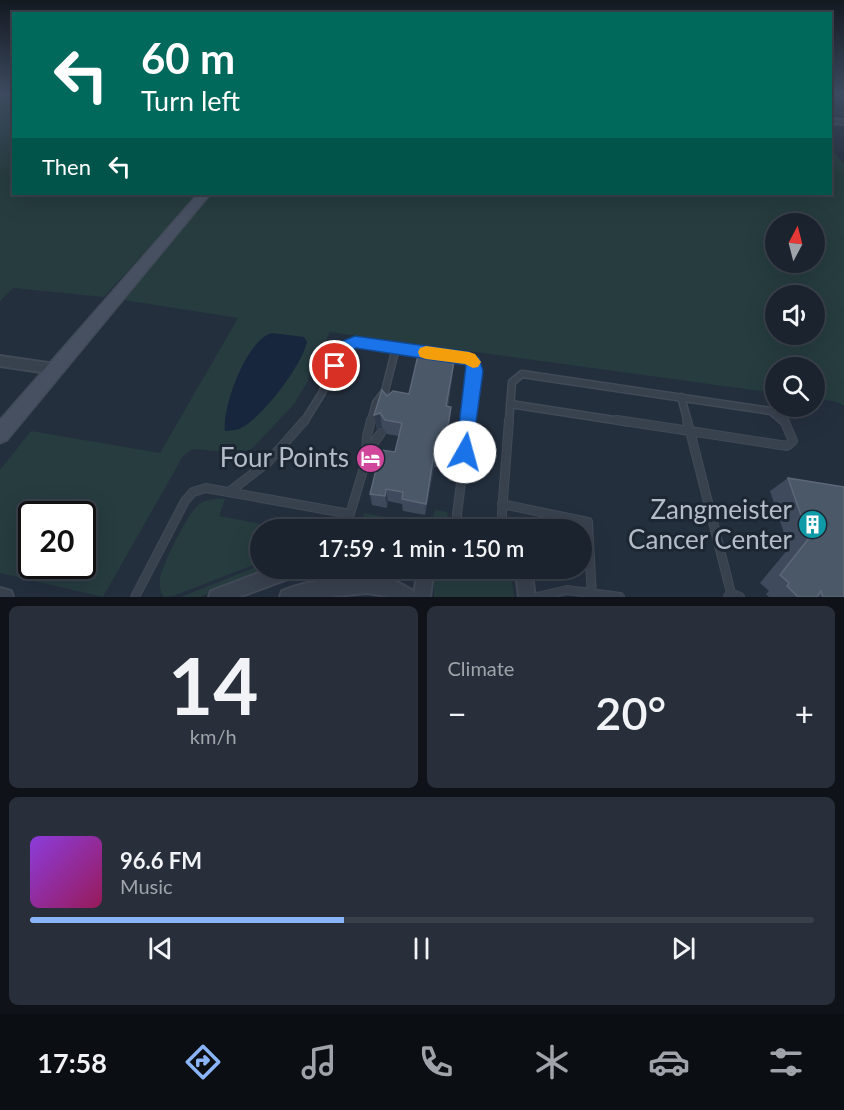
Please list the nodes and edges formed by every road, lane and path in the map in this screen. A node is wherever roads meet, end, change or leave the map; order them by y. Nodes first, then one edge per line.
1 (203, 195) edge
2 (396, 348) junction
3 (428, 353) edge
4 (438, 354) edge
5 (0, 361) edge
6 (55, 369) junction
7 (681, 398) junction
8 (510, 404) junction
9 (690, 431) junction
10 (381, 433) dead end
11 (0, 434) edge
12 (368, 451) junction
13 (229, 492) junction
14 (502, 504) junction
15 (457, 519) edge
16 (503, 519) edge
17 (265, 579) edge
18 (424, 579) edge
19 (524, 579) edge
20 (592, 594) edge
21 (0, 596) edge
22 (733, 596) edge
23 (5, 597) edge
24 (135, 597) edge
25 (217, 597) edge
26 (288, 597) edge
27 (407, 597) edge
28 (422, 597) edge
29 (527, 597) edge
30 (537, 597) edge
31 (620, 597) edge

1 - 6 main road
2 - 3 lane
2 - 12 lane
2 - 13 lane
4 - 15 lane
5 - 6 street
6 - 11 main road
7 - 8 lane
7 - 9 lane
7 - 9 lane
8 - 9 lane
8 - 14 lane
9 - 22 lane
10 - 12 lane
12 - 13 lane
13 - 24 lane
14 - 16 lane
14 - 20 lane
17 - 25 street
18 - 28 street
19 - 29 street
20 - 30 lane
20 - 31 lane
21 - 23 street
26 - 27 street

